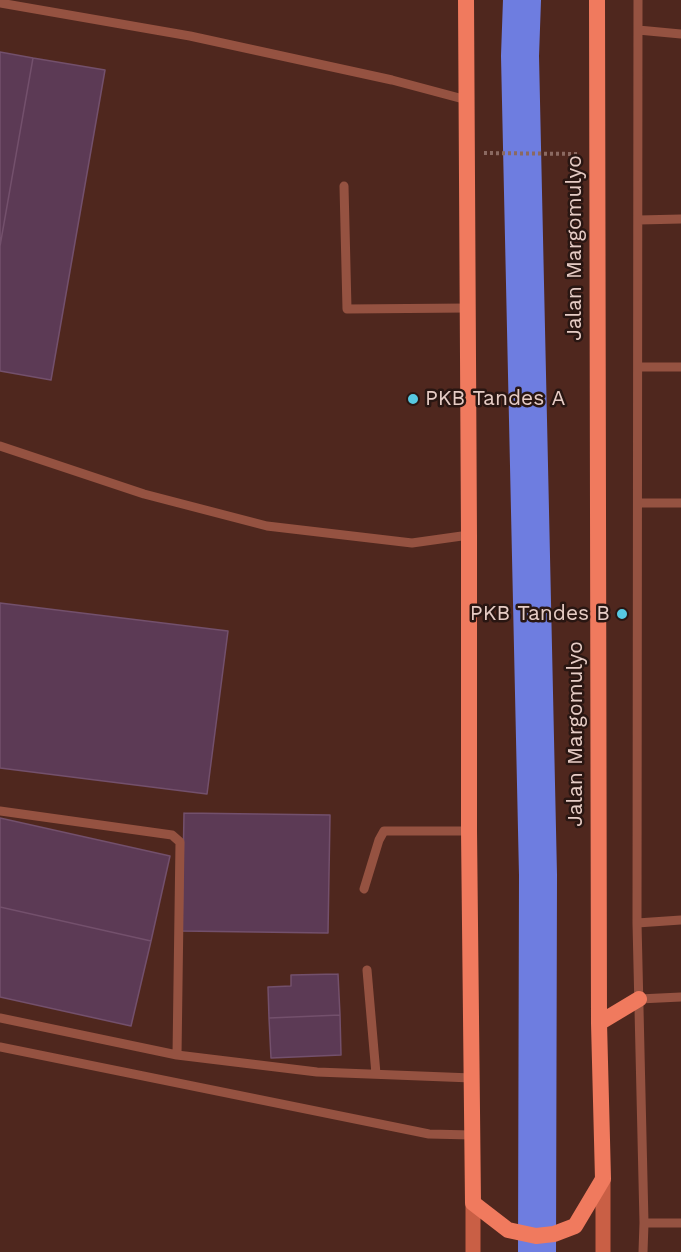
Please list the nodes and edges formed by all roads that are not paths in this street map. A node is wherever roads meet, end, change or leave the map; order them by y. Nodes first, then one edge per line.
1 (466, 0) edge
2 (597, 0) edge
3 (638, 0) edge
4 (0, 3) edge
5 (638, 30) junction
6 (681, 34) edge
7 (467, 100) junction
8 (344, 186) dead end
9 (639, 219) junction
10 (681, 219) edge
11 (468, 308) junction
12 (639, 367) junction
13 (681, 367) edge
14 (0, 446) edge
15 (639, 503) junction
16 (681, 503) edge
17 (469, 535) junction
18 (0, 811) edge
19 (469, 831) junction
20 (364, 889) dead end
21 (681, 920) edge
22 (637, 923) junction
23 (368, 970) dead end
24 (681, 997) edge
25 (639, 999) junction
26 (0, 1018) edge
27 (599, 1023) junction
28 (0, 1047) edge
29 (177, 1054) junction
30 (376, 1074) junction
31 (472, 1078) junction
32 (472, 1135) junction
33 (603, 1179) junction
34 (473, 1203) junction
35 (644, 1223) junction
36 (681, 1223) edge
37 (473, 1252) edge
38 (603, 1252) edge
39 (643, 1252) edge

1 - 7 highway
2 - 27 highway, Jalan Margomulyo
3 - 5 lane
4 - 7 lane
5 - 6 lane
5 - 9 lane
7 - 11 highway
8 - 11 lane
9 - 10 lane
9 - 12 lane
11 - 17 highway
12 - 13 lane
12 - 15 lane
14 - 17 lane
15 - 16 lane
15 - 22 lane
17 - 19 highway
18 - 29 lane
19 - 20 lane
19 - 31 highway
21 - 22 lane
22 - 25 lane
23 - 30 lane
24 - 25 lane
25 - 27 highway
25 - 35 lane
26 - 29 lane
27 - 33 highway, Jalan Margomulyo
28 - 32 lane
29 - 30 lane
30 - 31 lane
31 - 32 highway
32 - 34 highway
33 - 34 highway
33 - 38 main road, Jalan Margomulyo
34 - 37 main road
35 - 36 lane
35 - 39 lane

